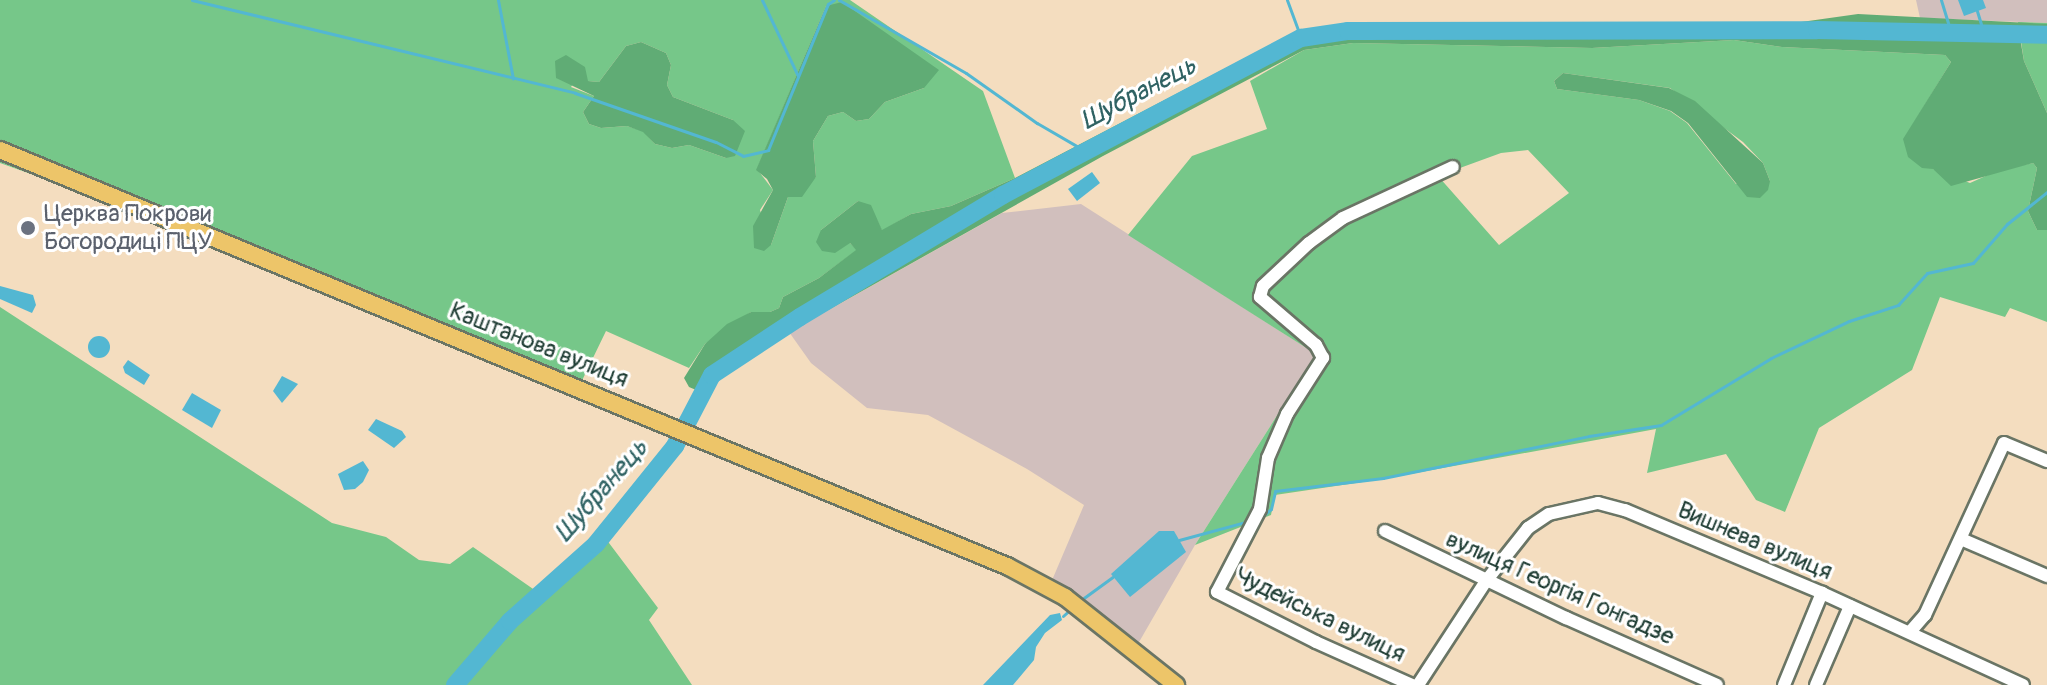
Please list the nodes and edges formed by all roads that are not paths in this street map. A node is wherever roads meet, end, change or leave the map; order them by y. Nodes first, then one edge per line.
1 (0, 150) edge
2 (1453, 167) dead end
3 (2047, 461) edge
4 (1385, 531) dead end
5 (1961, 539) junction
6 (2047, 576) edge
7 (1486, 581) junction
8 (1822, 593) junction
9 (1850, 606) junction
10 (1910, 632) junction
11 (1176, 685) edge
12 (1412, 685) edge
13 (1418, 685) edge
14 (1717, 685) edge
15 (1784, 685) edge
16 (1816, 685) edge
17 (2023, 685) edge

1 - 11 main road, Каштанова вулиця
2 - 12 street, Чудейська вулиця
3 - 5 street
4 - 7 street, вулиця Георгія Гонгадзе
5 - 6 street
5 - 10 street
7 - 8 street, Вишнева вулиця
7 - 13 street, Вишнева вулиця
7 - 14 street, вулиця Георгія Гонгадзе
8 - 9 street, Вишнева вулиця
8 - 15 street
9 - 10 street, Вишнева вулиця
9 - 16 street
10 - 17 street, Вишнева вулиця

